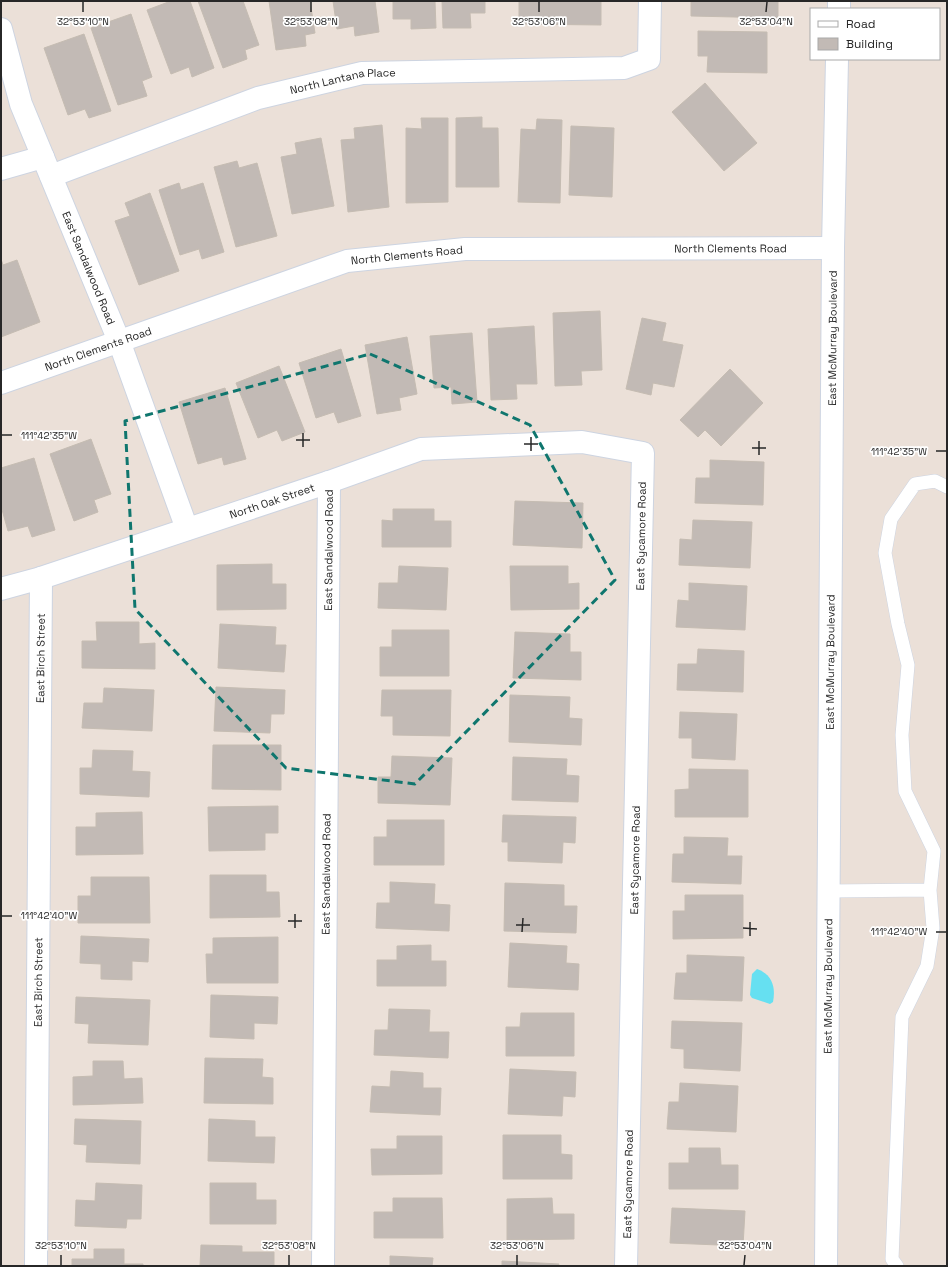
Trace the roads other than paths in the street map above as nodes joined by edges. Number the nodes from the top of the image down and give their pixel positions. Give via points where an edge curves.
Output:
1 (650, 1) edge
2 (1, 29) edge
3 (838, 60) edge
4 (47, 166) junction
5 (1, 170) edge
6 (833, 248) junction
7 (119, 341) junction
8 (1, 383) edge
9 (643, 453) joint
10 (329, 482) junction
11 (947, 487) edge
12 (187, 530) junction
13 (41, 578) junction
14 (1, 589) edge
15 (829, 890) junction
16 (930, 890) junction
17 (36, 1266) edge
18 (323, 1266) edge
19 (626, 1266) edge
20 (826, 1266) edge
21 (897, 1266) edge

1 - 4 street, North Lantana Place via 649,59 624,68 362,73 258,98
2 - 4 street, East Sandalwood Road via 22,104
3 - 6 street, East McMurray Boulevard
4 - 5 street, North Lantana Place
4 - 7 street, East Sandalwood Road
6 - 7 street, North Clements Road via 465,249 347,261
6 - 15 street, East McMurray Boulevard
7 - 8 street, North Clements Road
7 - 12 street, East Sandalwood Road
9 - 10 street, North Oak Street via 582,442 421,449
9 - 19 street, East Sycamore Road
10 - 12 street, North Oak Street
10 - 18 street, East Sandalwood Road
11 - 16 lane via 935,481 915,484 891,519 885,553 908,665 902,735 905,791 934,851
12 - 13 street, North Oak Street
13 - 14 street, North Oak Street
13 - 17 street, East Birch Street
15 - 16 lane
15 - 20 street, East McMurray Boulevard
16 - 21 lane via 933,928 927,966 902,1017 892,1259

